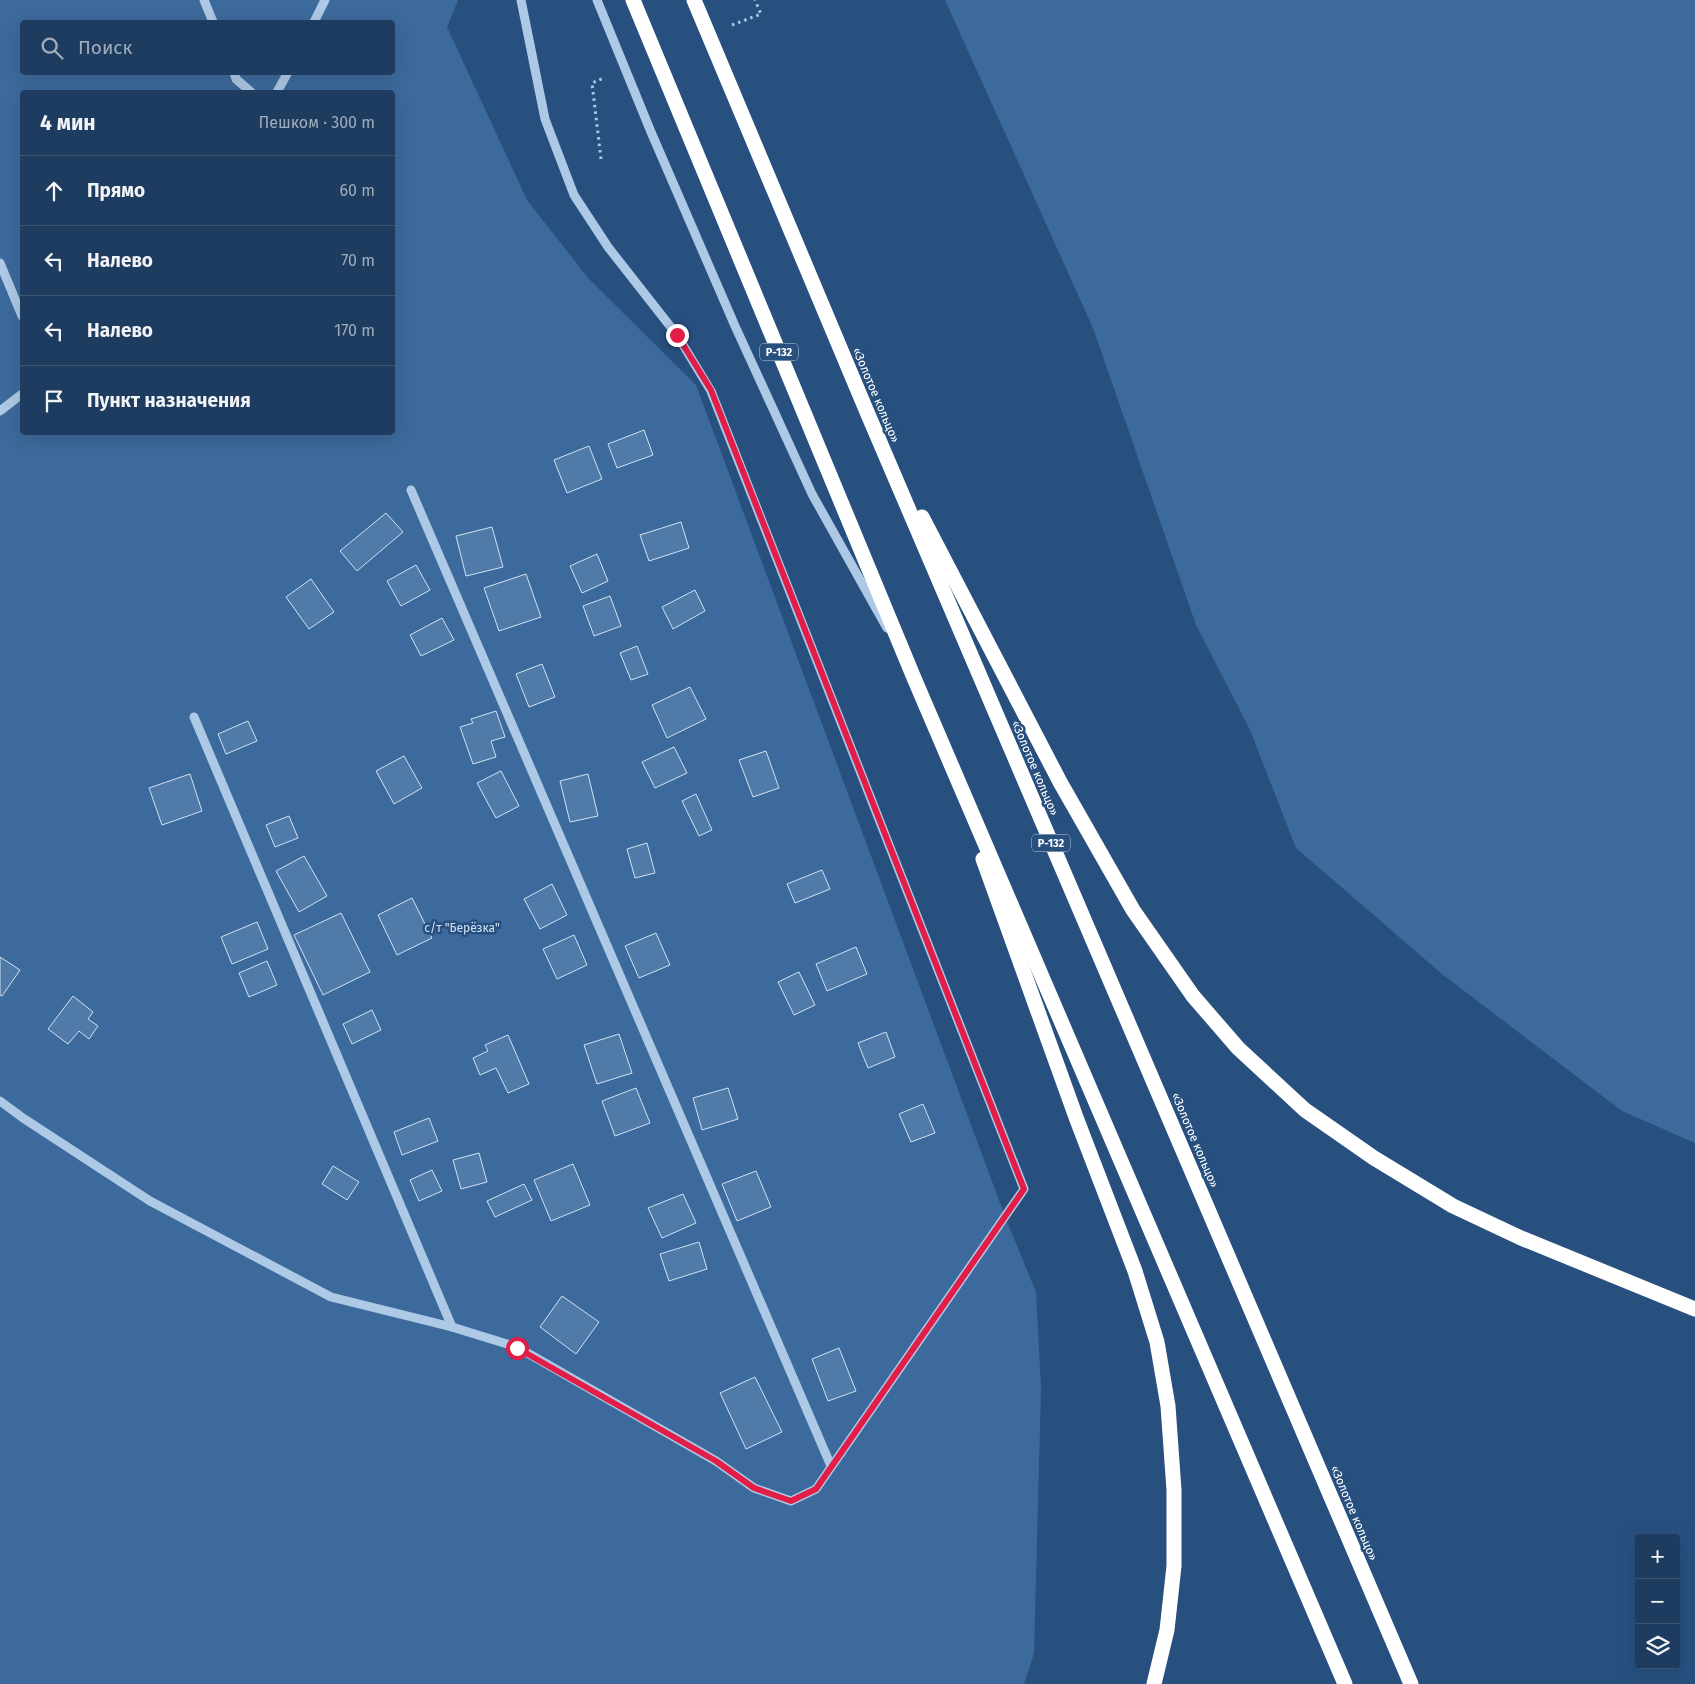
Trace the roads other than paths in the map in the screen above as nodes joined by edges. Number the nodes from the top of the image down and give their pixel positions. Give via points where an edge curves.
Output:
1 (204, 0) edge
2 (326, 0) edge
3 (522, 0) edge
4 (597, 0) edge
5 (633, 0) edge
6 (694, 0) edge
7 (212, 20) edge
8 (315, 20) edge
9 (235, 75) edge
10 (286, 75) edge
11 (249, 90) edge
12 (278, 90) edge
13 (0, 263) edge
14 (20, 311) edge
15 (20, 396) edge
16 (0, 411) edge
17 (867, 412) junction
18 (411, 490) dead end
19 (914, 678) junction
20 (926, 703) junction
21 (194, 716) dead end
22 (0, 1101) edge
23 (1695, 1309) edge
24 (452, 1327) junction
25 (831, 1466) junction
26 (1154, 1684) edge
27 (1345, 1684) edge
28 (1411, 1684) edge

1 - 7 street
2 - 8 street
3 - 25 street via 545,119 574,195 608,248 677,335 711,390 1024,1189
4 - 19 street via 731,318 812,494
5 - 19 highway, Р-132
6 - 17 highway, «Золотое кольцо» / Р-132
9 - 11 street
10 - 12 street
13 - 14 street
15 - 16 street
17 - 23 highway, Р-132 via 1060,782 1133,910 1193,996 1238,1048 1305,1110 1374,1158 1453,1206 1521,1238
17 - 28 highway, «Золотое кольцо» / Р-132
18 - 25 street
19 - 20 highway, Р-132
20 - 26 highway, Р-132 via 1135,1271 1157,1342 1168,1406 1174,1490 1174,1566 1167,1630
20 - 27 highway, Р-132
21 - 24 street
22 - 24 street via 150,1201 331,1297
24 - 25 street via 517,1348 716,1461 754,1488 791,1501 816,1489

